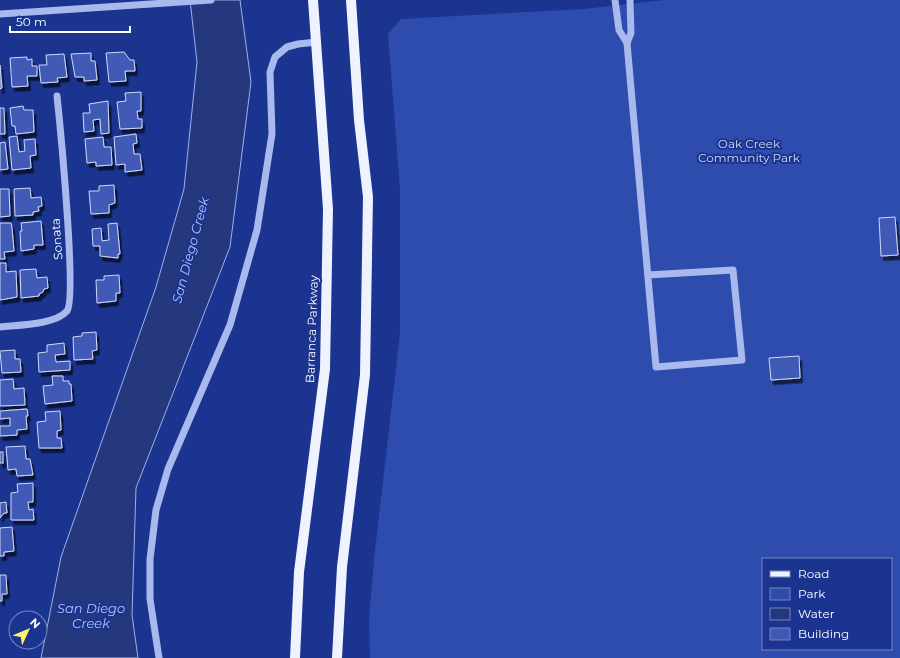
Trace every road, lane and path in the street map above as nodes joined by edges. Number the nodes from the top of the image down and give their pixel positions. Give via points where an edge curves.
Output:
1 (211, 0) edge
2 (313, 0) edge
3 (351, 0) edge
4 (615, 0) edge
5 (630, 0) edge
6 (0, 14) edge
7 (317, 42) junction
8 (627, 43) junction
9 (57, 96) dead end
10 (648, 275) junction
11 (0, 327) edge
12 (159, 658) edge
13 (295, 658) edge
14 (337, 658) edge

1 - 6 street
2 - 7 main road, Barranca Parkway
3 - 14 main road via 359,120 368,197 365,367 342,567
4 - 8 street via 619,30
5 - 8 street via 631,33
7 - 12 street via 287,47 275,58 272,65 272,134 257,230 248,268 230,325 168,469 156,510 150,559 150,599
7 - 13 main road, Barranca Parkway via 328,209 325,369 299,572
8 - 10 street
9 - 11 street, Sonata via 70,258 70,304 67,311 57,318
10 - 10 street via 656,368 742,360 733,270

